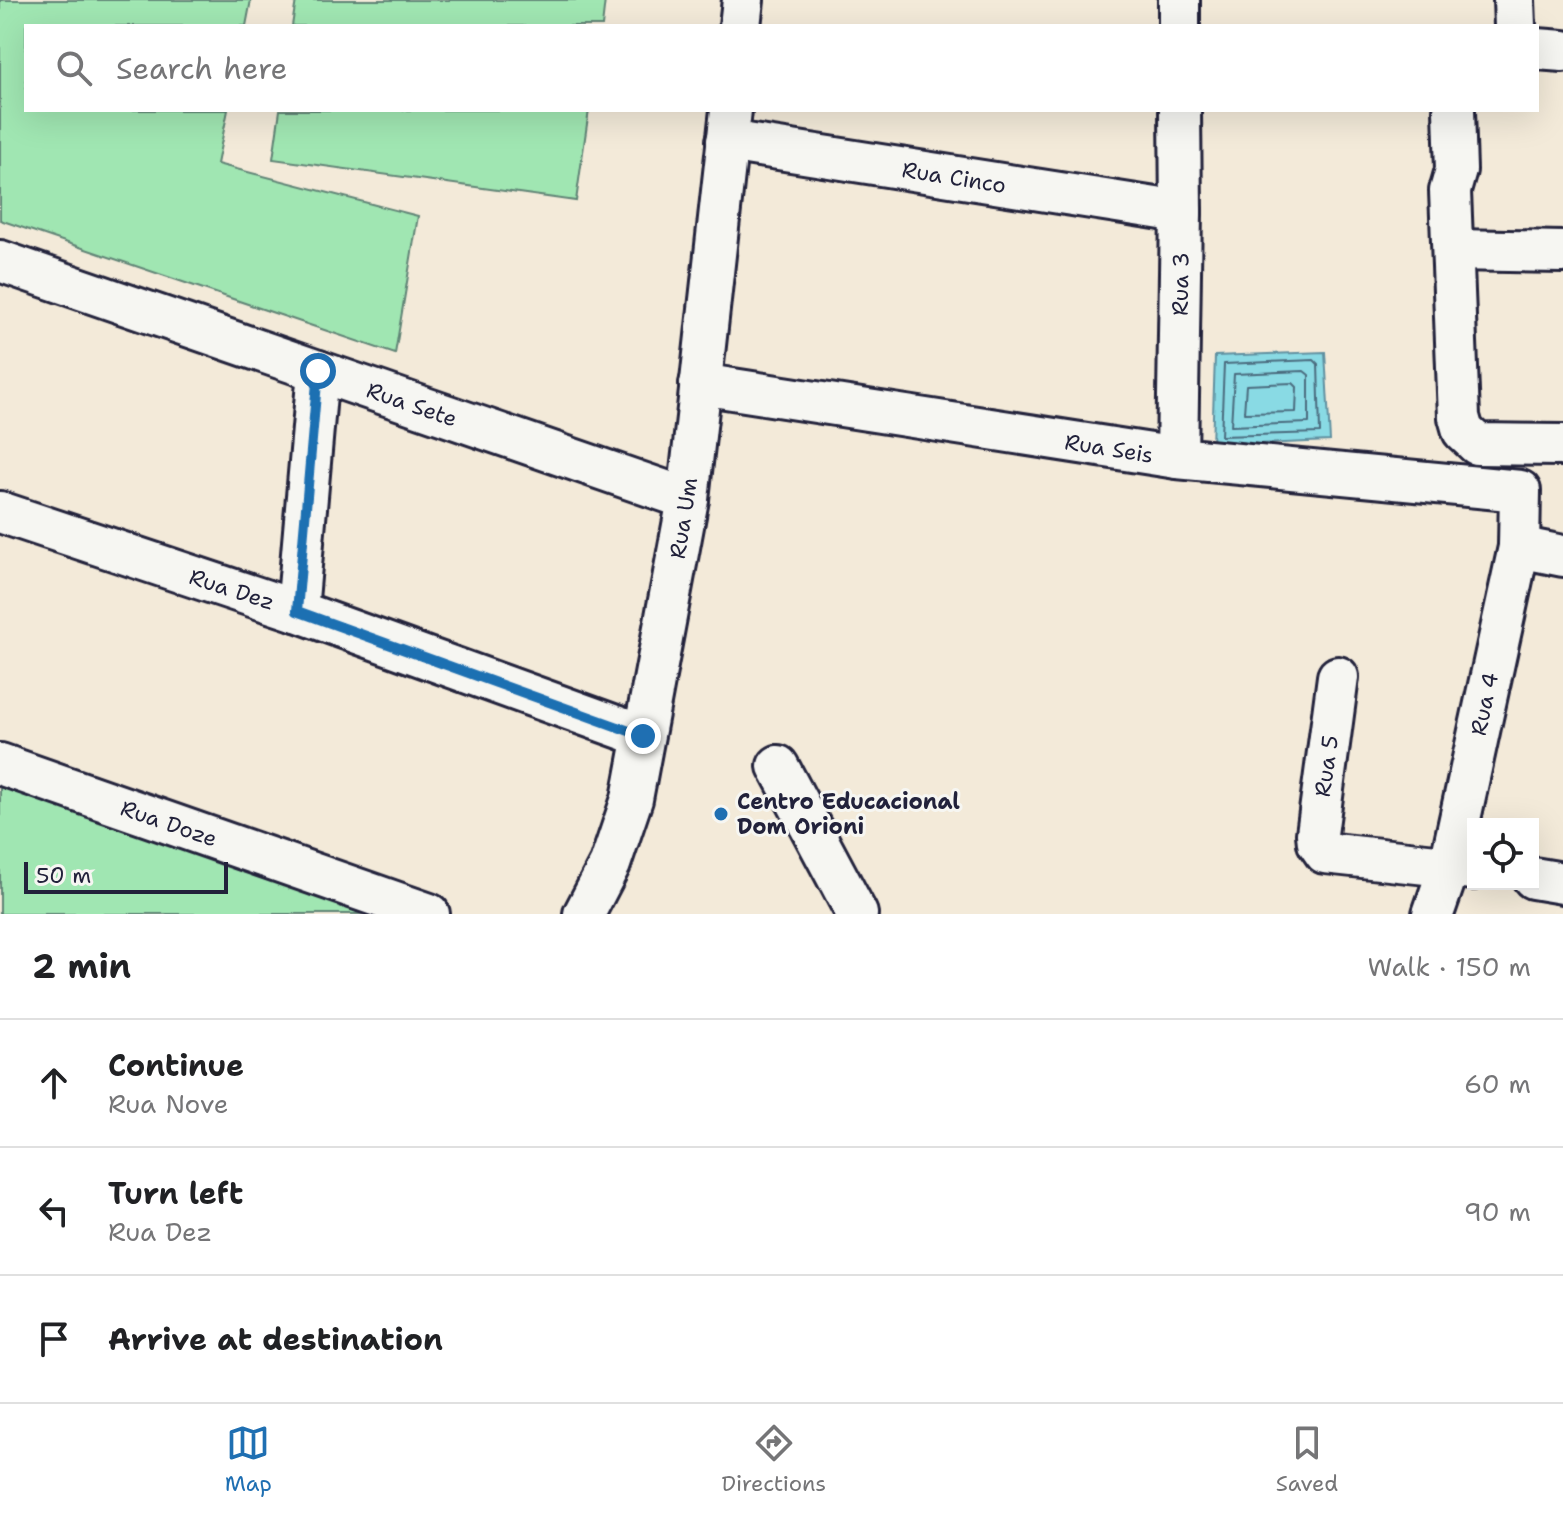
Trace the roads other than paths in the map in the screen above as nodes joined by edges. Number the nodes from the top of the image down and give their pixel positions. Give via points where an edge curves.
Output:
1 (743, 0) edge
2 (1179, 0) edge
3 (1514, 0) edge
4 (740, 24) edge
5 (1179, 24) edge
6 (1515, 24) edge
7 (1539, 49) edge
8 (1563, 51) edge
9 (1180, 112) edge
10 (1454, 112) edge
11 (729, 126) edge
12 (1181, 212) junction
13 (1453, 250) junction
14 (1563, 252) edge
15 (0, 261) edge
16 (318, 371) junction
17 (700, 384) junction
18 (1563, 445) edge
19 (1177, 458) junction
20 (1520, 491) joint
21 (688, 499) junction
22 (0, 512) edge
23 (1519, 547) junction
24 (1563, 556) edge
25 (297, 611) junction
26 (1338, 677) dead end
27 (643, 736) junction
28 (0, 764) edge
29 (778, 766) dead end
30 (1462, 867) edge
31 (1539, 879) edge
32 (1563, 883) edge
33 (429, 914) edge
34 (584, 914) edge
35 (857, 914) edge
36 (1433, 914) edge

1 - 4 street
2 - 5 street
3 - 6 street
7 - 8 street
9 - 12 street, Rua 3
10 - 13 street
11 - 12 street, Rua Cinco
11 - 17 street, Rua Um
12 - 19 street, Rua 3
13 - 14 street
13 - 18 street via 1463,431 1477,444
15 - 16 street, Rua Sete
16 - 21 street, Rua Sete
16 - 25 street
17 - 19 street, Rua Seis
17 - 21 street, Rua Um
19 - 20 street, Rua Seis
20 - 23 street, Rua 4
21 - 27 street, Rua Um
22 - 25 street, Rua Dez
23 - 24 street
23 - 30 street, Rua 4
25 - 27 street, Rua Dez
26 - 30 street, Rua 5 via 1318,843 1325,853
27 - 34 street, Rua Um via 621,834
28 - 33 street, Rua Doze
29 - 35 street
30 - 36 street, Rua 4
31 - 32 street

